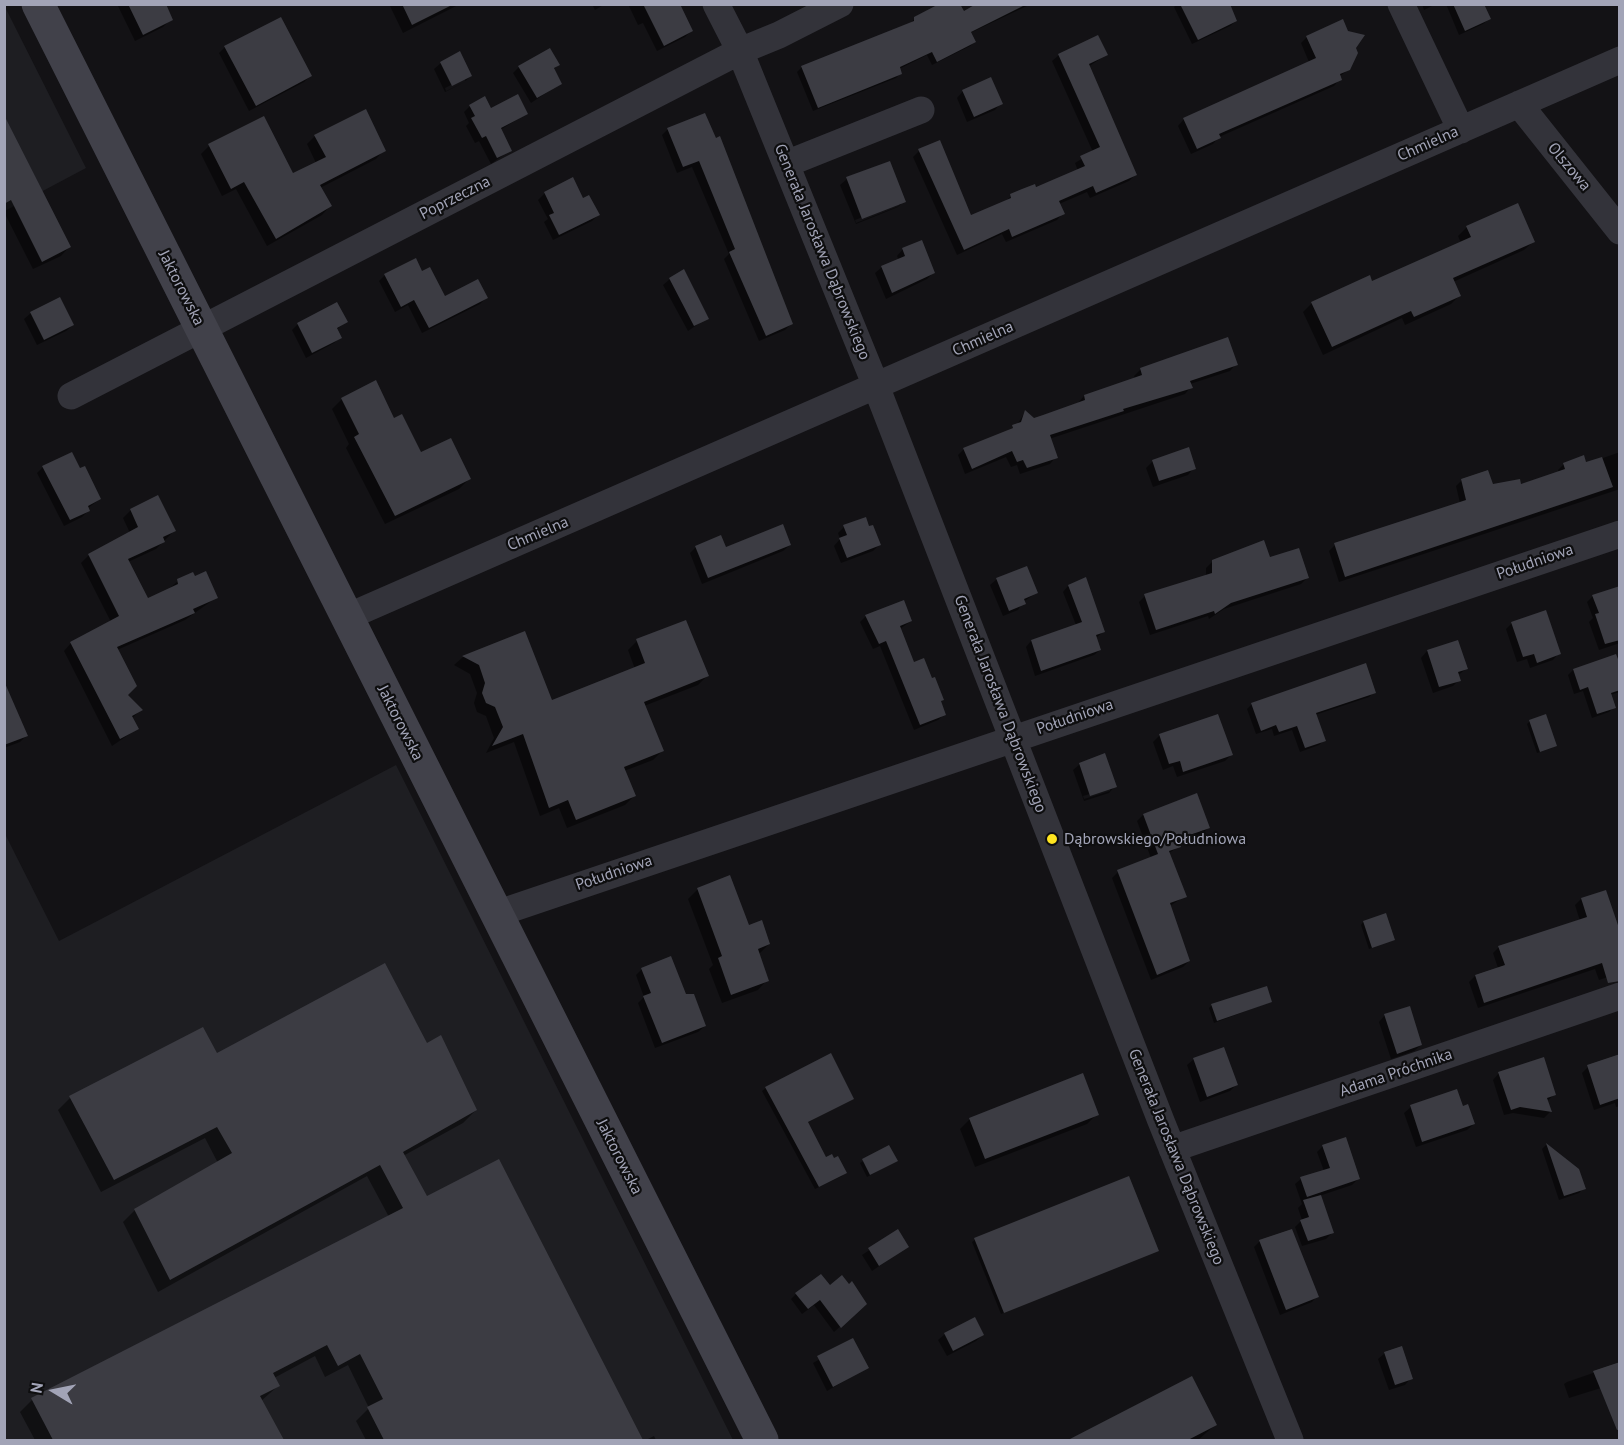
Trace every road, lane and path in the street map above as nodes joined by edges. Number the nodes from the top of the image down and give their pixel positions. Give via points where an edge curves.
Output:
1 (38, 4) edge
2 (716, 4) edge
3 (840, 4) edge
4 (1401, 4) edge
5 (740, 51) junction
6 (1620, 60) edge
7 (1518, 104) junction
8 (921, 110) dead end
9 (1461, 130) junction
10 (786, 164) junction
11 (1620, 231) edge
12 (202, 329) junction
13 (876, 386) junction
14 (71, 396) dead end
15 (1620, 534) edge
16 (347, 617) junction
17 (1013, 738) junction
18 (496, 914) junction
19 (1620, 996) edge
20 (1172, 1149) junction
21 (762, 1440) edge
22 (1290, 1440) edge

1 - 12 main road, Jaktorowska
2 - 5 street, Generała Jarosława Dąbrowskiego
3 - 5 street, Poprzeczna
4 - 9 street
5 - 10 street, Generała Jarosława Dąbrowskiego
5 - 12 street, Poprzeczna
6 - 7 street, Chmielna
7 - 9 street, Chmielna
7 - 11 street, Olszowa
8 - 10 street
9 - 13 street, Chmielna
10 - 13 street, Generała Jarosława Dąbrowskiego
12 - 14 street, Poprzeczna
12 - 16 main road, Jaktorowska
13 - 16 street, Chmielna
13 - 17 street, Generała Jarosława Dąbrowskiego
15 - 17 street, Południowa
16 - 18 main road, Jaktorowska
17 - 18 street, Południowa
17 - 20 street, Generała Jarosława Dąbrowskiego
18 - 21 main road, Jaktorowska
19 - 20 street, Adama Próchnika
20 - 22 street, Generała Jarosława Dąbrowskiego

